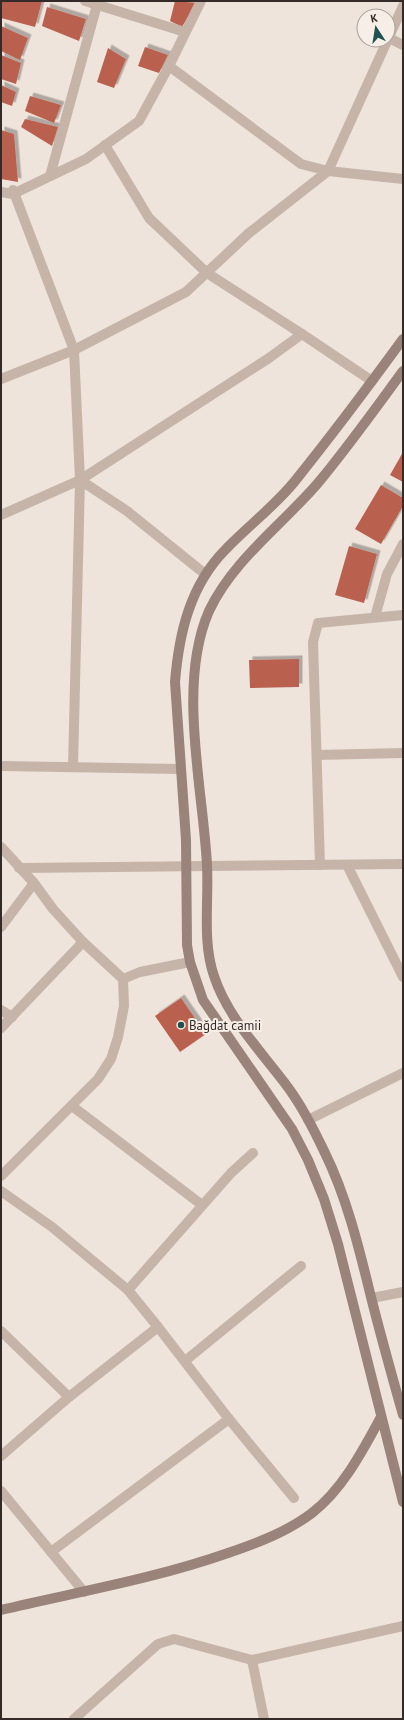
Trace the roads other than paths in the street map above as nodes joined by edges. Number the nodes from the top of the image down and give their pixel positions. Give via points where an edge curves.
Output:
1 (85, 1) edge
2 (201, 1) edge
3 (97, 2) edge
4 (403, 6) edge
5 (396, 22) edge
6 (185, 32) junction
7 (384, 48) edge
8 (169, 66) junction
9 (105, 145) junction
10 (328, 171) junction
11 (50, 176) junction
12 (403, 179) edge
13 (1, 192) edge
14 (13, 192) junction
15 (207, 273) junction
16 (302, 334) junction
17 (403, 339) edge
18 (74, 350) junction
19 (403, 372) edge
20 (1, 379) edge
21 (372, 381) junction
22 (80, 480) junction
23 (1, 514) edge
24 (403, 544) edge
25 (205, 574) junction
26 (403, 615) edge
27 (375, 617) junction
28 (403, 753) edge
29 (317, 755) junction
30 (1, 766) edge
31 (73, 767) junction
32 (180, 769) junction
33 (1, 847) edge
34 (403, 864) edge
35 (320, 865) junction
36 (347, 865) junction
37 (186, 866) junction
38 (207, 866) junction
39 (19, 868) junction
40 (34, 883) junction
41 (1, 927) edge
42 (83, 942) junction
43 (190, 962) junction
44 (403, 977) edge
45 (123, 979) junction
46 (1, 1010) edge
47 (12, 1017) junction
48 (1, 1028) edge
49 (403, 1073) edge
50 (72, 1106) junction
51 (308, 1120) junction
52 (253, 1153) dead end
53 (1, 1176) edge
54 (1, 1191) edge
55 (202, 1205) junction
56 (301, 1266) dead end
57 (128, 1290) junction
58 (403, 1292) edge
59 (372, 1298) junction
60 (158, 1327) junction
61 (1, 1330) edge
62 (185, 1360) junction
63 (69, 1397) junction
64 (403, 1415) edge
65 (381, 1417) junction
66 (229, 1419) junction
67 (1, 1456) edge
68 (1, 1491) edge
69 (294, 1498) dead end
70 (403, 1502) edge
71 (51, 1552) junction
72 (84, 1592) junction
73 (1, 1610) edge
74 (403, 1626) edge
75 (252, 1660) junction
76 (74, 1719) edge
77 (264, 1719) edge

1 - 3 street
2 - 6 street
3 - 6 street
3 - 11 street
4 - 5 street
6 - 8 street
7 - 10 street
8 - 9 street via 139,121
8 - 10 street via 301,164
9 - 11 street via 86,159
9 - 15 street via 149,218
10 - 12 street
10 - 15 street via 249,233
11 - 14 street
13 - 14 street
14 - 18 street
15 - 16 street
15 - 18 street via 186,292
16 - 21 street
16 - 22 street
17 - 21 main road
18 - 20 street
18 - 22 street
19 - 38 main road via 318,482 233,574 209,613 198,642 194,688
21 - 25 main road via 295,482 226,549
22 - 23 street
22 - 25 street via 127,510
22 - 31 street
24 - 27 street via 387,574
25 - 32 main road via 186,616 177,660 175,689
26 - 27 street
27 - 29 street via 318,624 313,642
28 - 29 street
29 - 35 street
30 - 31 street
31 - 32 street
32 - 37 main road
33 - 39 street
34 - 36 street
35 - 36 street
35 - 38 street
36 - 44 street
37 - 38 street
37 - 39 street
37 - 43 main road via 187,945
38 - 51 main road via 208,939 214,975 228,1007 297,1100
39 - 40 street
40 - 41 street
40 - 42 street
42 - 45 street
42 - 47 street
43 - 45 street via 140,972
43 - 65 main road via 203,1000 277,1105 308,1160 338,1244
45 - 50 street via 124,1006 111,1058 98,1079
46 - 47 street
47 - 48 street
49 - 51 street
50 - 53 street
50 - 55 street
51 - 59 main road via 326,1155 348,1211
52 - 55 street
54 - 57 street via 52,1227
55 - 57 street
56 - 62 street
57 - 60 street
58 - 59 street
59 - 64 main road
60 - 62 street
60 - 63 street
61 - 63 street
62 - 66 street
63 - 67 street
65 - 70 main road
65 - 72 main road via 362,1452 329,1497 292,1526 268,1539 199,1564
66 - 69 street
66 - 71 street
68 - 71 street
71 - 72 street
72 - 73 main road
74 - 75 street
75 - 76 street via 174,1639 158,1644
75 - 77 street

